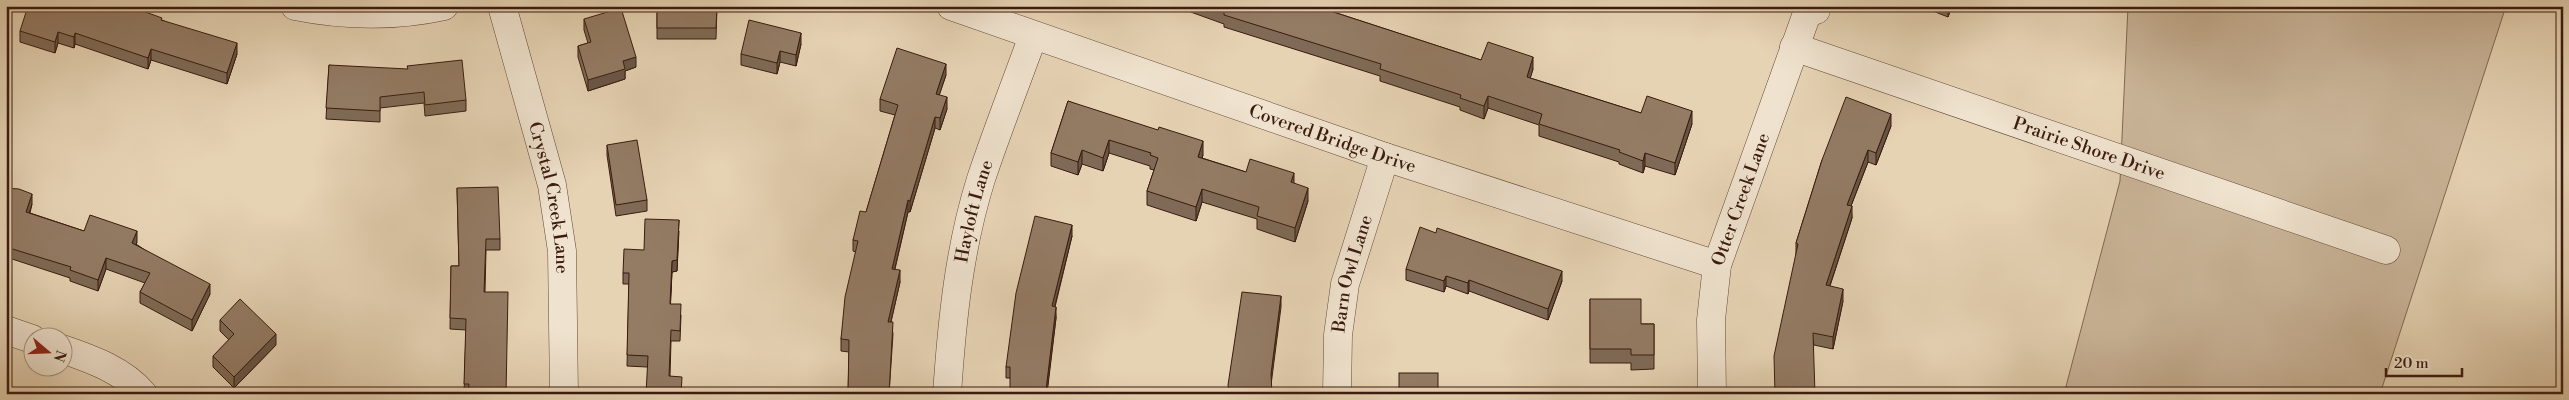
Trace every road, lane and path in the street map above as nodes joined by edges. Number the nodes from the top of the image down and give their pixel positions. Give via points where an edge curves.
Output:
1 (294, 6) edge
2 (444, 6) edge
3 (502, 6) edge
4 (951, 6) edge
5 (1809, 8) edge
6 (1033, 36) junction
7 (1794, 47) junction
8 (1385, 157) junction
9 (2386, 250) dead end
10 (1717, 265) junction
11 (6, 330) edge
12 (22, 336) edge
13 (72, 353) edge
14 (143, 394) edge
15 (564, 394) edge
16 (947, 394) edge
17 (1337, 394) edge
18 (1712, 394) edge

1 - 2 street via 335,14 380,14
3 - 15 street, Crystal Creek Lane via 552,185 562,252
4 - 6 street, Covered Bridge Drive
5 - 7 street, Otter Creek Lane
6 - 8 street, Covered Bridge Drive
6 - 16 street, Hayloft Lane via 981,180 968,234 953,311
7 - 9 street, Prairie Shore Drive
7 - 10 street, Otter Creek Lane
8 - 10 street, Covered Bridge Drive
8 - 17 street, Barn Owl Lane via 1344,284 1338,335
10 - 18 street, Otter Creek Lane via 1711,320
11 - 12 street
13 - 14 street via 105,365 134,383

